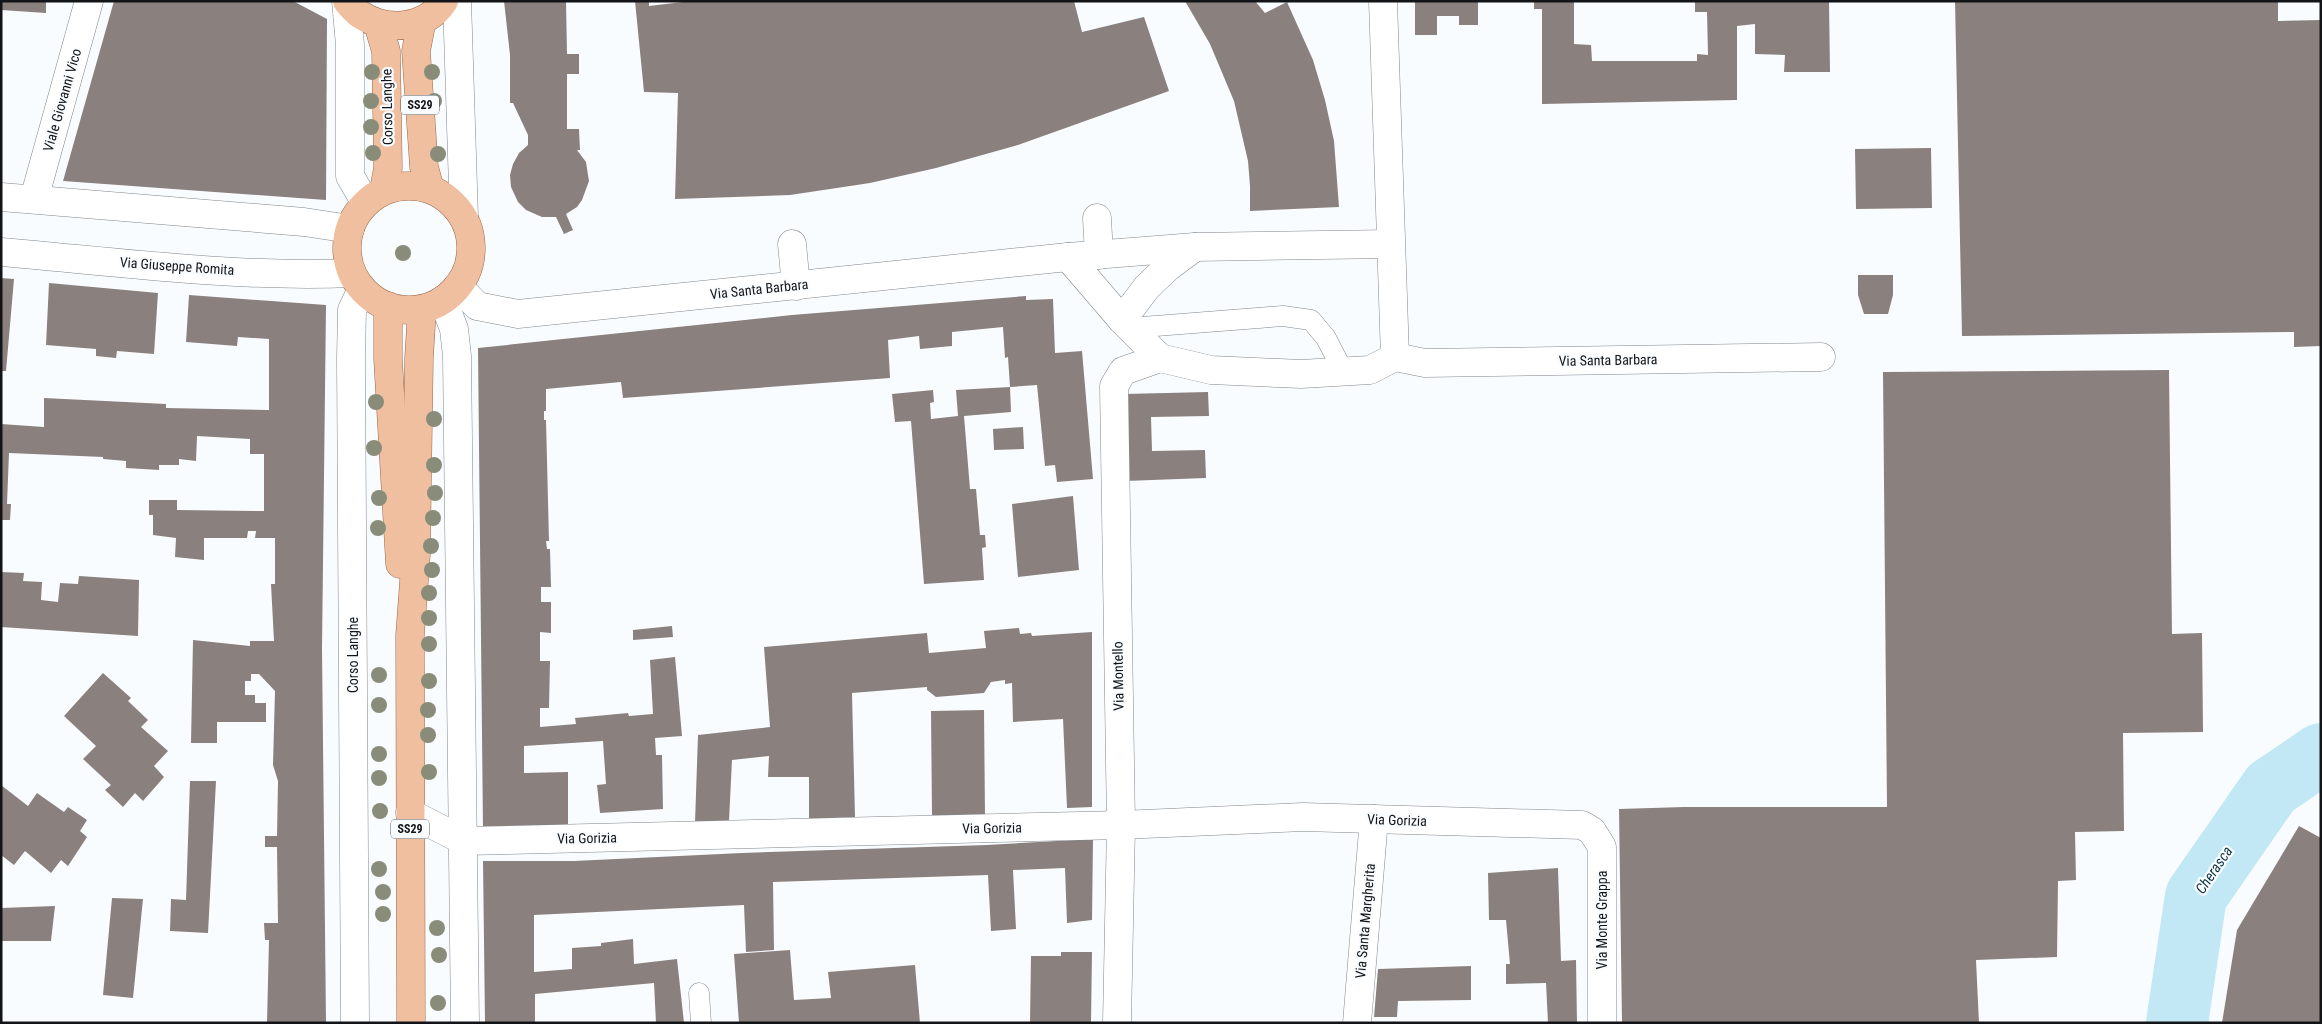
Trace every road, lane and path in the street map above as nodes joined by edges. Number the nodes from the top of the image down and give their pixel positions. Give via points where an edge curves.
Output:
1 (89, 1) edge
2 (347, 1) edge
3 (444, 1) edge
4 (457, 1) edge
5 (1383, 1) edge
6 (422, 20) junction
7 (378, 24) junction
8 (430, 189) junction
9 (374, 196) junction
10 (1, 197) edge
11 (34, 199) junction
12 (464, 218) junction
13 (1096, 218) dead end
14 (350, 229) junction
15 (792, 244) dead end
16 (1390, 244) junction
17 (1196, 247) junction
18 (1, 252) edge
19 (1099, 255) junction
20 (1068, 258) junction
21 (357, 281) junction
22 (796, 286) junction
23 (441, 298) junction
24 (388, 306) junction
25 (1126, 324) junction
26 (1395, 357) junction
27 (1821, 357) dead end
28 (1160, 358) junction
29 (1343, 371) junction
30 (410, 635) junction
31 (410, 813) junction
32 (1374, 819) junction
33 (1121, 825) junction
34 (1582, 825) joint
35 (464, 841) junction
36 (699, 993) dead end
37 (355, 1023) edge
38 (411, 1023) edge
39 (466, 1023) edge
40 (701, 1023) edge
41 (1117, 1023) edge
42 (1357, 1023) edge
43 (1602, 1023) edge

1 - 11 street, Viale Giovanni Vico
2 - 7 main road via 360,15
2 - 9 street via 350,176
3 - 6 main road via 440,8
4 - 12 street
5 - 16 street
6 - 7 main road via 393,27
6 - 8 main road, SS29 via 416,51 424,166
7 - 9 main road, Corso Langhe / SS29 via 386,51 388,168
8 - 9 main road, SS29 via 399,186
8 - 12 main road, SS29 via 446,197
9 - 14 main road, Corso Langhe / SS29
10 - 11 street
11 - 14 street via 304,222
12 - 23 main road, SS29 via 472,241 471,260
13 - 19 street
14 - 21 main road, Corso Langhe / SS29 via 346,249
15 - 22 street
16 - 17 street, Via Santa Barbara
16 - 26 street
17 - 19 street, Via Santa Barbara
17 - 25 street via 1147,287
18 - 21 street, Via Giuseppe Romita
19 - 20 street, Via Santa Barbara
20 - 22 street, Via Santa Barbara
20 - 25 street
21 - 24 main road via 374,299
21 - 37 street, Corso Langhe via 352,310 351,358
22 - 23 street, Via Santa Barbara via 518,314
23 - 24 main road via 405,310
23 - 30 main road, SS29 via 419,358 416,554
23 - 35 street via 454,329 457,356
24 - 30 main road, SS29 via 398,548
25 - 28 street
25 - 29 lane via 1282,316 1311,320 1326,338
26 - 27 street, Via Santa Barbara via 1425,363
26 - 29 street via 1370,370
28 - 29 street via 1212,370 1301,374
28 - 33 street, Via Montello via 1123,371 1114,386
30 - 31 main road, SS29
31 - 35 street, Via Gorizia
31 - 38 main road, SS29
32 - 33 street, Via Gorizia via 1303,818
32 - 34 street, Via Gorizia
32 - 42 street, Via Santa Margherita
33 - 35 street, Via Gorizia
33 - 41 street, Via Montello
34 - 43 street, Via Monte Grappa via 1592,831 1602,847
35 - 39 street
36 - 40 lane

